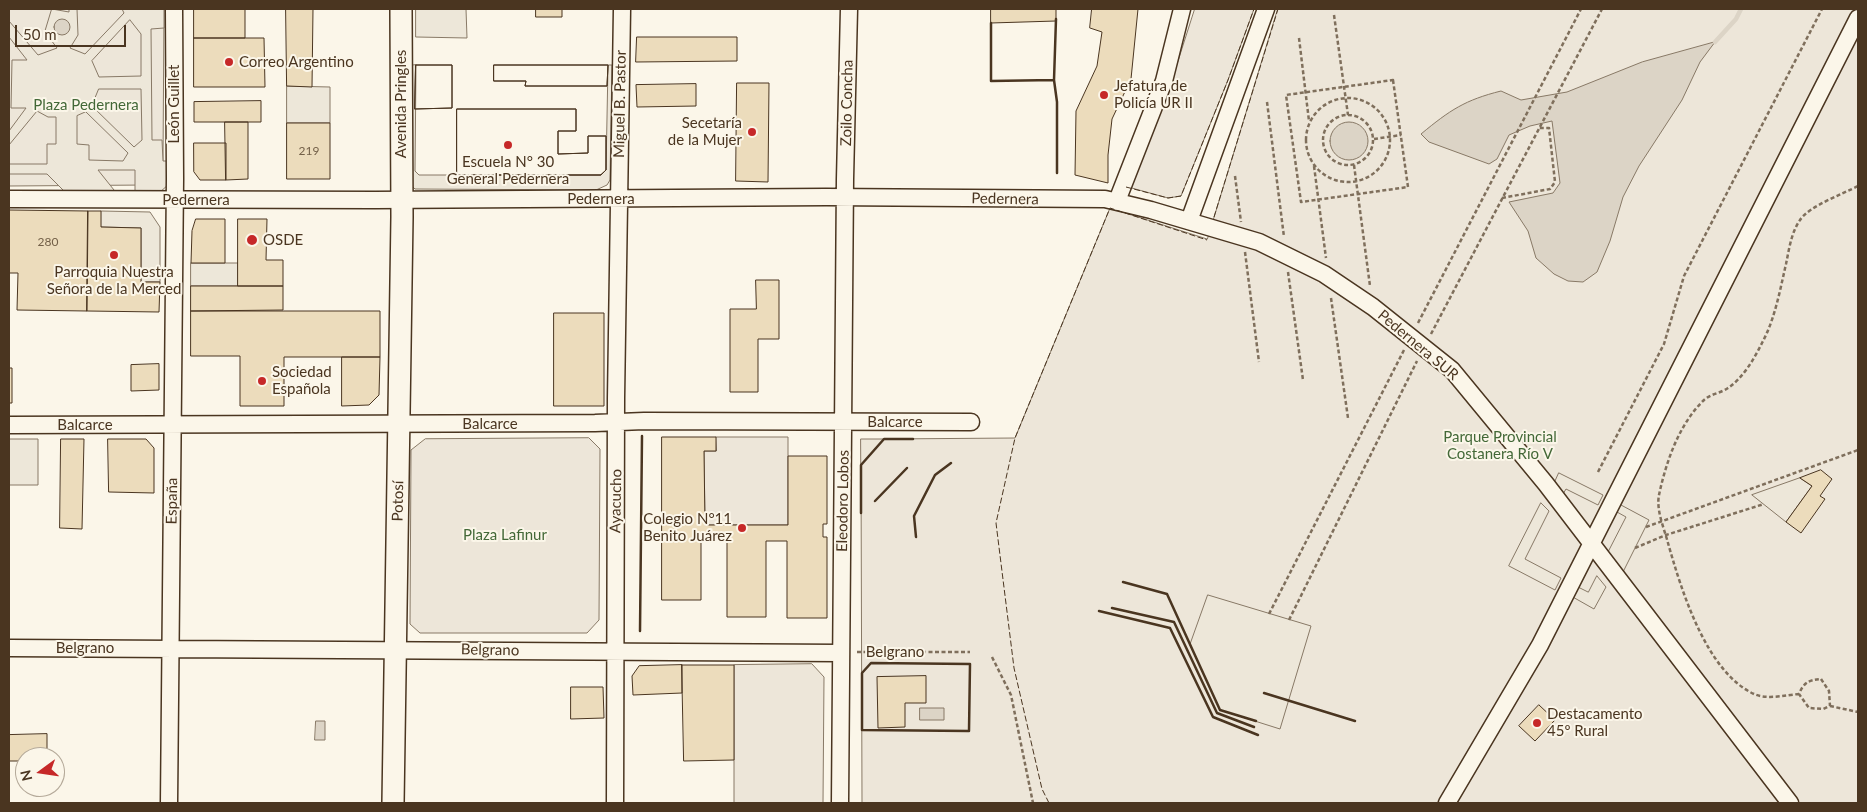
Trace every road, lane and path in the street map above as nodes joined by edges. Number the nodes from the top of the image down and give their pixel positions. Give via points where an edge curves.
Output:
1 (174, 9) edge
2 (402, 9) edge
3 (622, 9) edge
4 (849, 9) edge
5 (1182, 9) edge
6 (1266, 9) edge
7 (1581, 9) edge
8 (1602, 9) edge
9 (1822, 9) edge
10 (1334, 14) dead end
11 (1858, 18) edge
12 (1299, 38) dead end
13 (1344, 87) junction
14 (1305, 92) junction
15 (1346, 97) junction
16 (1348, 115) junction
17 (1309, 122) junction
18 (1539, 128) junction
19 (1400, 135) junction
20 (1390, 137) junction
21 (1374, 139) junction
22 (1314, 165) junction
23 (1354, 165) junction
24 (1235, 176) dead end
25 (1356, 181) junction
26 (1858, 186) edge
27 (1357, 194) junction
28 (845, 198) junction
29 (1502, 198) junction
30 (9, 199) edge
31 (618, 199) junction
32 (1318, 199) junction
33 (174, 200) junction
34 (402, 200) junction
35 (1117, 200) junction
36 (1189, 221) junction
37 (1243, 237) junction
38 (1329, 277) junction
39 (1373, 307) junction
40 (1410, 337) junction
41 (1424, 348) junction
42 (1259, 362) dead end
43 (1348, 418) dead end
44 (844, 421) junction
45 (616, 422) junction
46 (971, 422) dead end
47 (399, 424) junction
48 (9, 425) edge
49 (172, 426) junction
50 (1858, 450) edge
51 (1598, 472) dead end
52 (1764, 504) dead end
53 (1662, 522) junction
54 (1646, 527) dead end
55 (1666, 535) junction
56 (1590, 543) junction
57 (1635, 548) dead end
58 (1269, 614) dead end
59 (1289, 620) dead end
60 (9, 648) edge
61 (170, 648) junction
62 (396, 649) junction
63 (615, 651) junction
64 (840, 652) junction
65 (970, 652) dead end
66 (992, 657) dead end
67 (1799, 694) junction
68 (1830, 706) junction
69 (1858, 712) edge
70 (169, 803) edge
71 (393, 803) edge
72 (615, 803) edge
73 (840, 803) edge
74 (1033, 803) edge
75 (1447, 803) edge
76 (1790, 803) edge

1 - 33 street, León Guillet
2 - 34 main road, Avenida Pringles
3 - 31 street, Miguel B. Pastor
4 - 28 street, Zoilo Concha
5 - 35 street via 1164,81
6 - 36 street
7 - 40 path
8 - 18 path
9 - 51 path via 1684,276 1664,344
10 - 13 path
11 - 56 street via 1638,455
12 - 14 path
13 - 14 path
13 - 15 path
13 - 19 path via 1393,80
14 - 17 path
14 - 32 path via 1286,95 1301,202
15 - 16 path
15 - 17 path via 1324,104
15 - 20 path via 1362,100 1376,108 1386,121
16 - 21 path via 1368,124
16 - 23 path via 1331,122 1323,138 1324,148 1336,162
17 - 22 path via 1306,146
18 - 29 path
18 - 29 path via 1548,128 1556,182 1550,189
19 - 20 path
19 - 27 path via 1408,187
20 - 21 path
20 - 25 path via 1388,154 1378,169
21 - 23 path via 1368,156
22 - 25 path via 1329,178
22 - 32 path
23 - 25 path
24 - 37 path
25 - 27 path
26 - 53 path via 1800,220 1792,237 1778,302 1763,343 1737,381 1705,399 1673,448 1659,496
27 - 32 path
27 - 39 path
28 - 31 street, Pedernera
28 - 35 street, Pedernera
28 - 44 street, Eleodoro Lobos
29 - 41 path
30 - 33 street, Pedernera
31 - 34 street, Pedernera
31 - 45 street, Ayacucho
32 - 38 path
33 - 34 street, Pedernera
33 - 49 street, España
34 - 47 main road, Potosí
35 - 36 street, Pedernera
36 - 37 street, Pedernera SUR
37 - 38 street, Pedernera SUR
37 - 42 path
38 - 39 street, Pedernera SUR
38 - 43 path
39 - 40 street, Pedernera SUR
40 - 41 street, Pedernera SUR
40 - 58 path
41 - 56 street, Pedernera SUR via 1452,370
41 - 59 path
44 - 45 street, Balcarce
44 - 46 street, Balcarce
44 - 64 street, Eleodoro Lobos
45 - 47 street, Balcarce
45 - 63 street, Ayacucho
47 - 49 street, Balcarce
47 - 62 main road, Potosí
48 - 49 street, Balcarce
49 - 61 street, España
50 - 53 path
52 - 55 path
53 - 54 path
53 - 55 path
55 - 57 path
55 - 67 path via 1682,591 1695,621 1710,650 1728,673 1756,695
56 - 75 street via 1540,645
56 - 76 street, Pedernera SUR
60 - 61 street, Belgrano
61 - 62 street, Belgrano
61 - 70 street, España
62 - 63 street, Belgrano
62 - 71 main road, Potosí
63 - 64 street, Belgrano
63 - 72 street, Ayacucho
64 - 65 path, Belgrano
64 - 73 street, Eleodoro Lobos
66 - 74 path via 1010,694
67 - 68 path via 1810,708
67 - 68 path via 1802,686 1810,680 1821,678 1829,691
68 - 69 path

